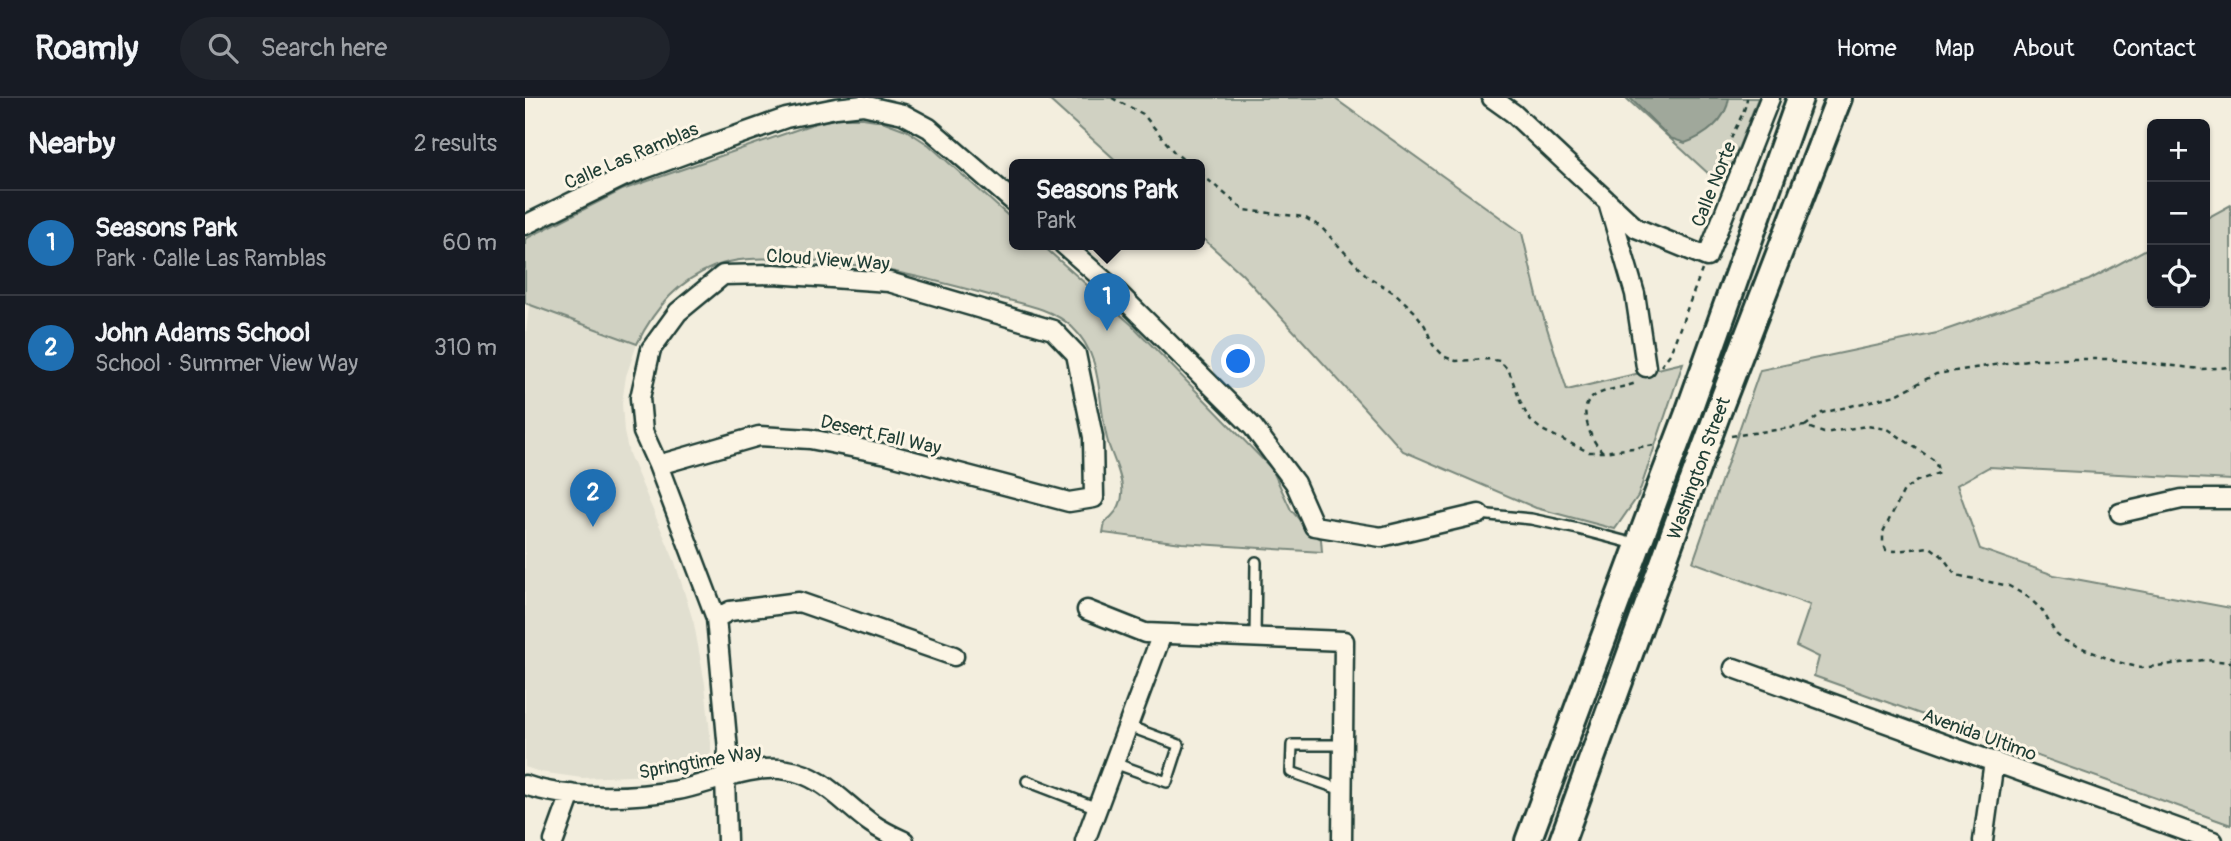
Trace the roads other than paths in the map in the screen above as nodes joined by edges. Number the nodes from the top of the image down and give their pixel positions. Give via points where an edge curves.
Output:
1 (1493, 98) edge
2 (1770, 98) edge
3 (1800, 98) edge
4 (1839, 98) edge
5 (863, 101) edge
6 (1009, 198) edge
7 (1608, 202) junction
8 (525, 225) edge
9 (1070, 250) edge
10 (1646, 368) dead end
11 (658, 465) junction
12 (1094, 498) joint
13 (2231, 499) edge
14 (2120, 513) dead end
15 (1479, 514) joint
16 (1639, 545) junction
17 (1256, 562) dead end
18 (1087, 610) dead end
19 (716, 618) junction
20 (1162, 634) junction
21 (1255, 638) junction
22 (954, 656) dead end
23 (1734, 668) dead end
24 (1128, 726) junction
25 (1343, 745) junction
26 (1994, 761) junction
27 (1114, 763) junction
28 (725, 777) junction
29 (1027, 781) dead end
30 (525, 785) edge
31 (1342, 790) junction
32 (571, 794) junction
33 (1097, 808) junction
34 (554, 841) edge
35 (727, 841) edge
36 (904, 841) edge
37 (1085, 841) edge
38 (1342, 841) edge
39 (1528, 841) edge
40 (1562, 841) edge
41 (1983, 841) edge
42 (2213, 841) edge

1 - 7 street, Calle Norte
2 - 7 street, Calle Norte via 1707,257 1636,228
3 - 16 main road, Washington Street, bridge
4 - 40 main road, Washington Street, bridge via 1720,407
5 - 6 street, Calle Las Ramblas via 929,128
5 - 8 street, Calle Las Ramblas via 786,118 625,176
7 - 10 street via 1635,294
9 - 15 street via 1252,427 1296,483 1314,526 1381,537
11 - 12 street, Desert Fall Way via 759,436 810,439 887,454 1069,502
11 - 12 street, Cloud View Way via 643,432 640,398 651,349 678,312 723,275 889,282 1053,330 1069,346 1076,354 1093,437
11 - 19 street, Cloud View Way
13 - 14 street via 2182,499
15 - 16 lane via 1543,522
16 - 39 main road, Washington Street
17 - 21 lane
18 - 20 street via 1145,633
19 - 22 street via 730,611 799,602
19 - 28 street, Cloud View Way via 728,750
20 - 21 street
20 - 24 street
21 - 25 street via 1344,641
23 - 26 street, Avenida Ultimo
24 - 27 street
24 - 27 lane via 1179,746 1167,782
25 - 31 street
25 - 31 lane via 1292,745 1291,772
26 - 41 street
26 - 42 street, Avenida Ultimo
27 - 33 street
28 - 32 street, Springtime Way via 677,790
28 - 35 street, Cloud View Way
28 - 36 street, Springtime Way via 773,768 801,774 830,788 871,823
29 - 33 lane
30 - 32 street, Springtime Way
31 - 38 street
32 - 34 street
33 - 37 street

